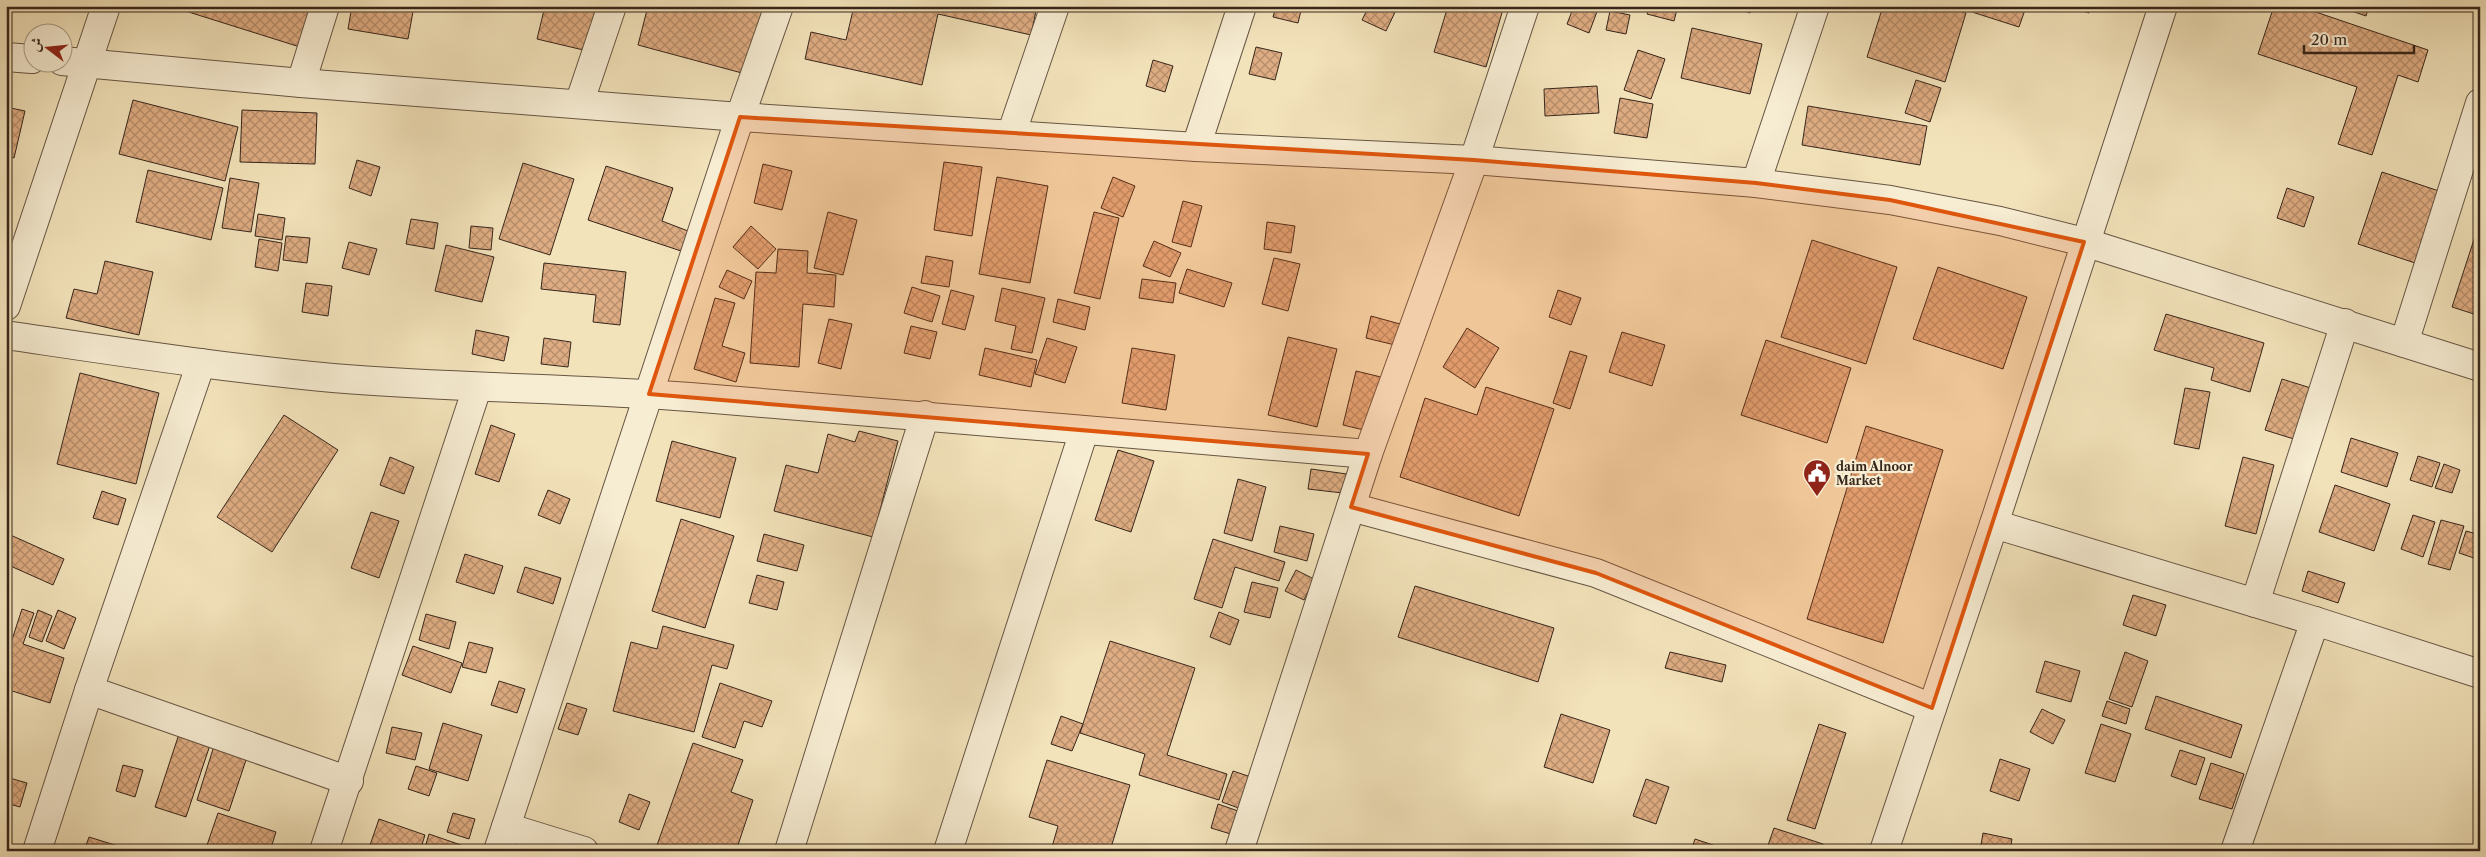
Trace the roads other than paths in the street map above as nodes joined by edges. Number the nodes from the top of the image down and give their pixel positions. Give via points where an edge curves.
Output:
1 (106, 6) edge
2 (325, 6) edge
3 (612, 6) edge
4 (779, 6) edge
5 (1055, 6) edge
6 (1242, 6) edge
7 (1525, 6) edge
8 (1815, 6) edge
9 (2163, 6) edge
10 (6, 57) edge
11 (22, 58) edge
12 (75, 62) edge
13 (301, 83) junction
14 (2480, 103) edge
15 (579, 104) junction
16 (740, 117) junction
17 (1011, 136) junction
18 (1196, 147) junction
19 (1474, 160) junction
20 (1756, 183) junction
21 (2084, 242) junction
22 (6, 306) edge
23 (2345, 323) junction
24 (6, 335) edge
25 (2404, 343) junction
26 (201, 363) junction
27 (2480, 367) edge
28 (477, 388) junction
29 (649, 394) junction
30 (925, 415) junction
31 (1084, 431) junction
32 (1368, 454) junction
33 (1351, 507) junction
34 (1994, 524) junction
35 (2255, 602) junction
36 (2315, 621) junction
37 (2480, 674) edge
38 (89, 690) junction
39 (1932, 708) junction
40 (348, 781) junction
41 (502, 839) edge
42 (37, 851) edge
43 (324, 851) edge
44 (584, 851) edge
45 (789, 851) edge
46 (948, 851) edge
47 (1239, 851) edge
48 (1884, 851) edge
49 (2235, 851) edge

1 - 12 street
2 - 13 street
3 - 15 street
4 - 16 street
5 - 17 street
6 - 18 street
7 - 19 street
8 - 20 street
9 - 21 street
10 - 11 street
12 - 13 street
12 - 22 street
13 - 15 street
14 - 25 street
15 - 16 street
16 - 17 street
16 - 29 street
17 - 18 street
18 - 19 street
19 - 20 street
19 - 32 street
20 - 21 street via 1890,200 2000,221
21 - 23 street
21 - 34 street
23 - 25 street
23 - 35 street
24 - 26 street
25 - 27 street
26 - 28 street via 332,378
26 - 38 street
28 - 29 street
28 - 40 street
29 - 30 street
29 - 41 street
30 - 31 street
30 - 45 street
31 - 32 street
31 - 46 street
32 - 33 street
33 - 39 street via 1596,572
33 - 47 street
34 - 35 street
34 - 39 street
35 - 36 street
36 - 37 street
36 - 49 street
38 - 40 street
38 - 42 street
39 - 48 street
40 - 43 street
41 - 44 street

